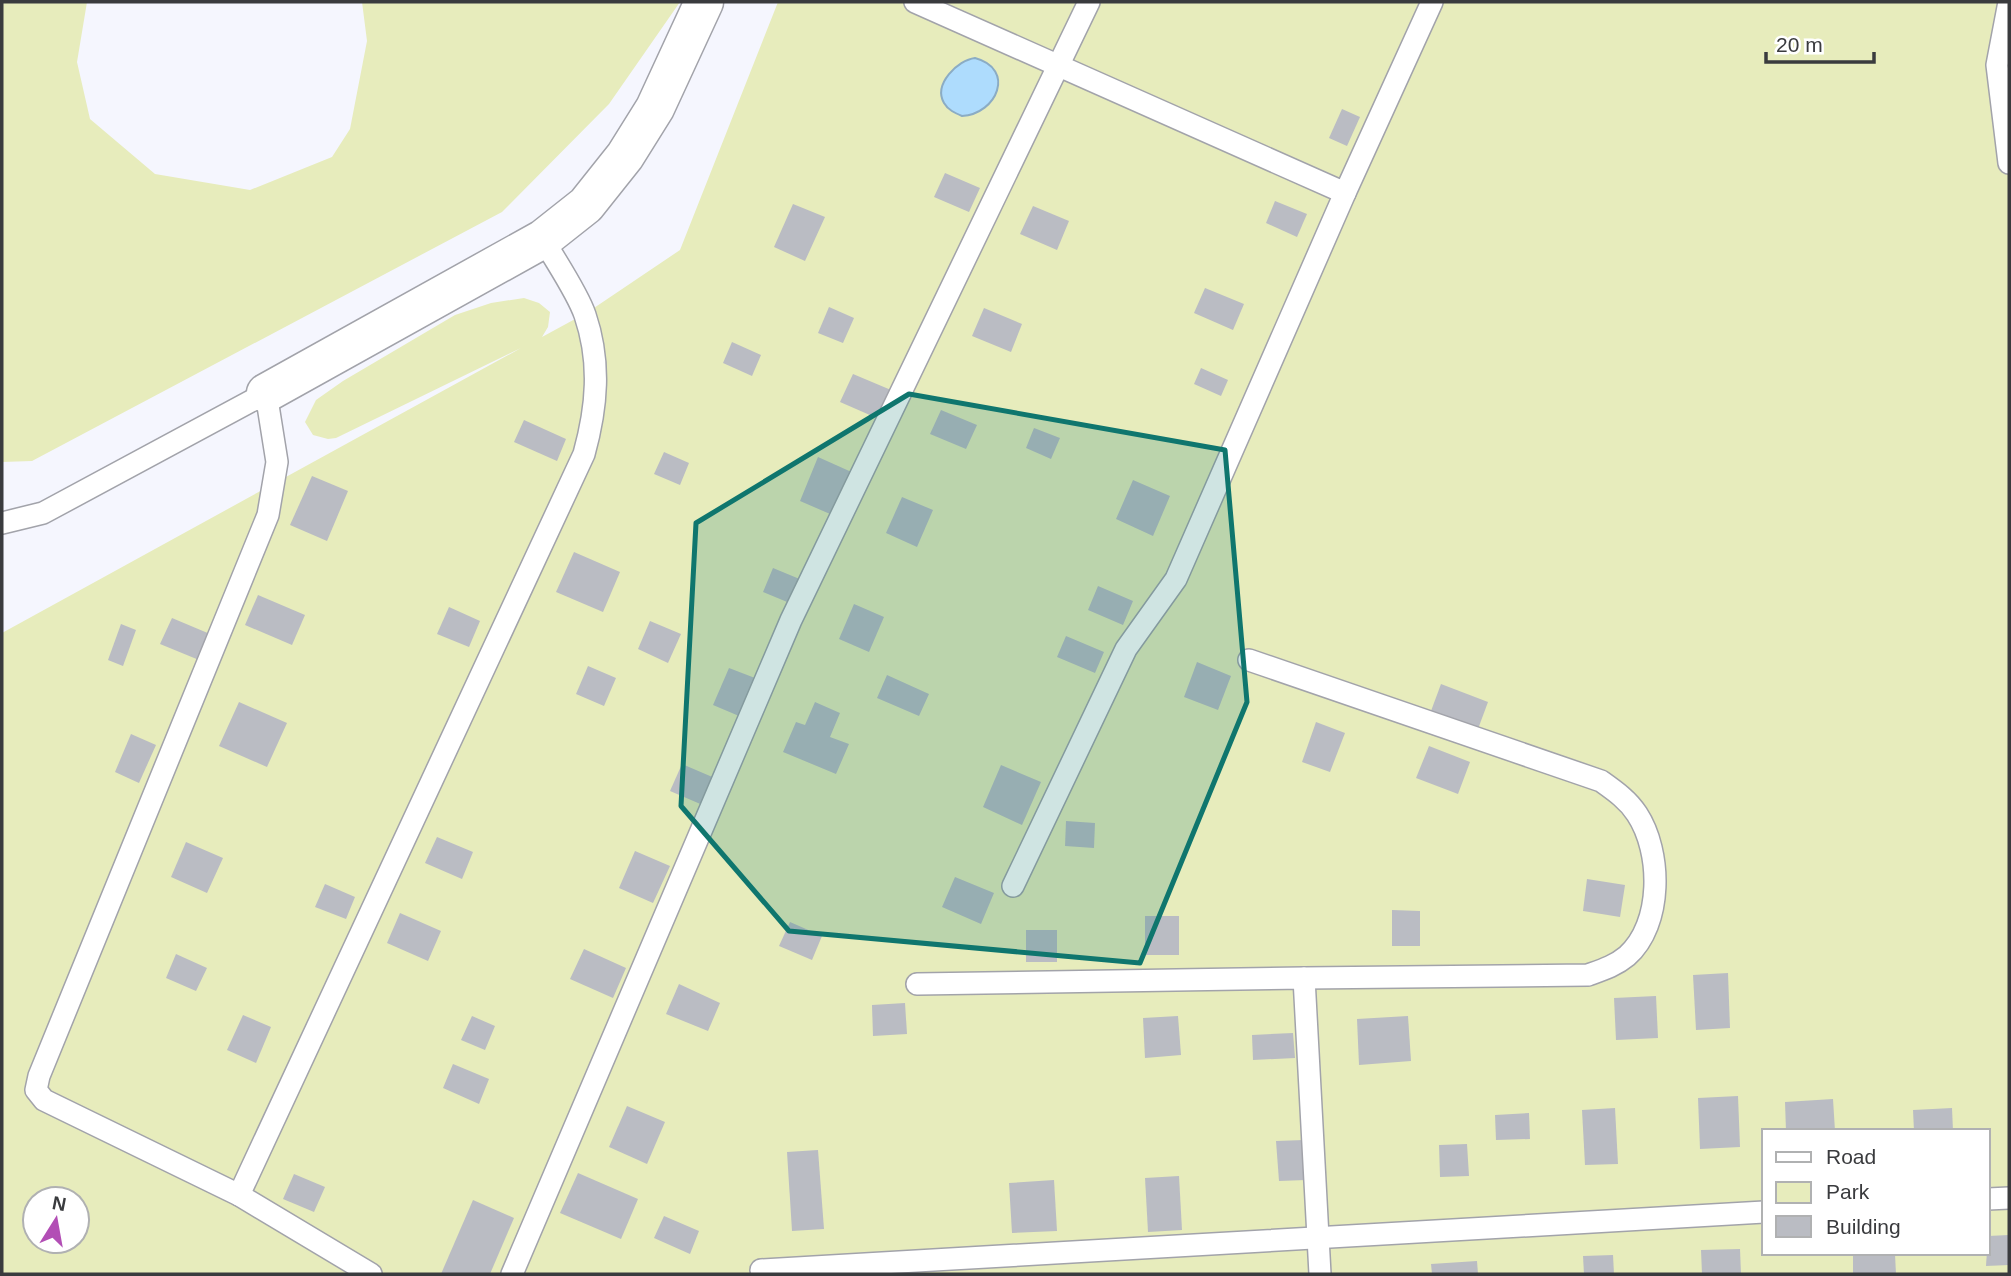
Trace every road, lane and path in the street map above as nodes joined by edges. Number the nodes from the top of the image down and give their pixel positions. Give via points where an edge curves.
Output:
1 (704, 2) edge
2 (915, 2) edge
3 (1089, 2) edge
4 (1433, 2) edge
5 (2009, 2) edge
6 (1059, 67) junction
7 (2009, 163) edge
8 (1345, 193) junction
9 (543, 239) junction
10 (266, 393) junction
11 (2, 523) edge
12 (1248, 660) dead end
13 (1013, 886) dead end
14 (1304, 978) junction
15 (917, 984) dead end
16 (239, 1195) junction
17 (2009, 1198) edge
18 (1990, 1199) edge
19 (1762, 1212) edge
20 (1319, 1238) junction
21 (761, 1270) dead end
22 (371, 1274) edge
23 (512, 1274) edge
24 (1320, 1274) edge

1 - 9 street via 655,108 625,156 586,205
2 - 6 lane
3 - 6 lane
4 - 8 lane
5 - 7 lane via 1997,65
6 - 8 lane
6 - 23 lane via 791,620
8 - 13 lane via 1176,579 1126,649
9 - 10 street
9 - 16 lane via 585,314 595,355 593,421 584,454
10 - 11 lane via 43,513
10 - 16 lane via 277,462 268,515 36,1090 44,1100
12 - 14 lane via 1601,782 1620,794 1649,838 1653,907 1644,934 1614,966 1588,975
14 - 15 lane
14 - 20 lane
16 - 22 lane
17 - 18 lane
19 - 20 lane
20 - 21 lane
20 - 24 lane

